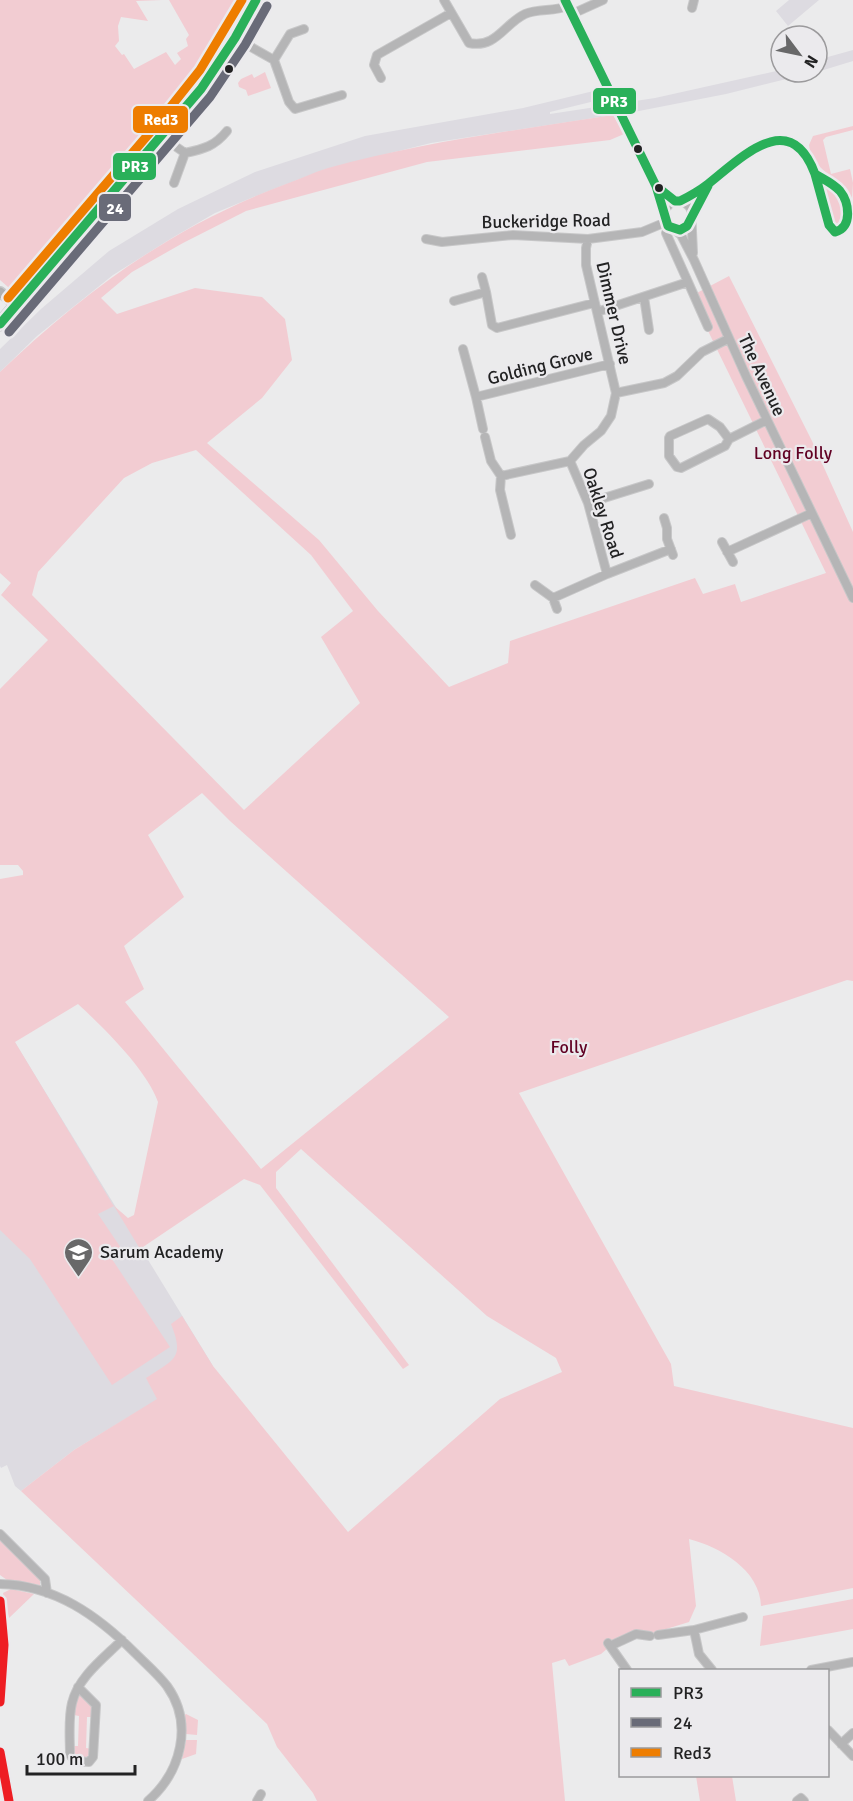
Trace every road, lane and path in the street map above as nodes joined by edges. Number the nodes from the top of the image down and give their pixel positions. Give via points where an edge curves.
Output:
1 (256, 0) edge
2 (444, 0) edge
3 (603, 0) edge
4 (566, 3) edge
5 (451, 14) junction
6 (572, 14) junction
7 (304, 29) dead end
8 (235, 39) junction
9 (274, 60) junction
10 (381, 78) dead end
11 (342, 95) dead end
12 (227, 131) dead end
13 (162, 137) junction
14 (185, 153) junction
15 (174, 183) dead end
16 (656, 186) junction
17 (675, 201) junction
18 (664, 212) junction
19 (692, 220) junction
20 (666, 222) junction
21 (677, 230) junction
22 (666, 233) dead end
23 (426, 239) dead end
24 (588, 239) junction
25 (694, 260) junction
26 (482, 277) dead end
27 (688, 282) junction
28 (0, 292) edge
29 (486, 292) junction
30 (644, 297) junction
31 (454, 301) dead end
32 (594, 303) junction
33 (17, 306) junction
34 (597, 312) junction
35 (0, 324) edge
36 (708, 327) dead end
37 (649, 330) dead end
38 (729, 339) junction
39 (463, 349) dead end
40 (610, 364) junction
41 (616, 393) junction
42 (477, 397) junction
43 (767, 420) junction
44 (729, 439) junction
45 (570, 461) junction
46 (501, 476) junction
47 (649, 484) dead end
48 (588, 503) junction
49 (812, 513) junction
50 (664, 518) dead end
51 (511, 535) dead end
52 (722, 542) dead end
53 (727, 552) junction
54 (733, 562) dead end
55 (607, 574) junction
56 (535, 585) dead end
57 (553, 598) junction
58 (853, 598) edge
59 (557, 609) dead end
60 (0, 1534) edge
61 (0, 1584) edge
62 (47, 1593) junction
63 (0, 1601) edge
64 (743, 1617) dead end
65 (694, 1630) junction
66 (122, 1640) junction
67 (853, 1662) edge
68 (626, 1669) edge
69 (710, 1669) edge
70 (820, 1669) edge
71 (78, 1687) junction
72 (0, 1702) edge
73 (829, 1731) edge
74 (853, 1733) edge
75 (842, 1744) junction
76 (0, 1752) edge
77 (853, 1756) edge
78 (9, 1801) edge
79 (148, 1801) edge

1 - 8 highway
2 - 5 street
3 - 6 street
4 - 5 street via 560,9 525,14 480,45 469,43
4 - 6 street
5 - 10 street via 377,55 374,65
6 - 16 street
7 - 9 street via 290,34
8 - 9 street
8 - 13 highway
9 - 11 street via 295,109
12 - 14 street via 206,149
13 - 14 street
13 - 33 highway
14 - 15 street
16 - 17 street
16 - 18 street
17 - 18 street
17 - 19 street via 688,205
18 - 20 street
19 - 21 street
19 - 25 street, The Avenue
20 - 21 street, The Avenue
20 - 24 street, Buckeridge Road via 642,232
21 - 25 street, The Avenue
22 - 27 street
23 - 24 street, Buckeridge Road via 442,242 513,235
24 - 32 street, Dimmer Drive via 586,265
25 - 38 street, The Avenue
26 - 29 street
27 - 30 street
27 - 36 street
28 - 33 main road
29 - 31 street
29 - 32 street via 492,325 496,328
30 - 34 street
30 - 37 street
32 - 34 street, Dimmer Drive
33 - 35 highway
34 - 40 street, Dimmer Drive
38 - 41 street via 702,352 677,376 663,383
38 - 43 street, The Avenue
39 - 42 street, Golding Grove
40 - 41 street, Dimmer Drive
40 - 42 street, Golding Grove
41 - 45 street, Oakley Road via 606,425
42 - 46 street, Golding Grove via 491,461
43 - 44 street
43 - 49 street, The Avenue
44 - 44 street via 708,419 670,436 669,456 681,468 725,446
45 - 46 street, Oakley Road
45 - 48 street, Oakley Road
46 - 51 street
47 - 48 street
48 - 55 street, Oakley Road
49 - 53 street
49 - 58 street, The Avenue
50 - 55 street, Oakley Road via 672,552
52 - 53 street
53 - 54 street
55 - 57 street, Oakley Road
56 - 57 street
57 - 59 street
60 - 62 street via 45,1580
61 - 62 street
62 - 66 street via 90,1613
63 - 72 street via 4,1656
64 - 65 street
65 - 68 street via 636,1635 609,1645
65 - 69 street via 699,1654
66 - 71 street
66 - 79 street via 167,1687 181,1723 177,1760 165,1783
67 - 70 street
71 - 71 street via 96,1705 93,1756 89,1762 75,1761 70,1755 71,1705
73 - 75 street
74 - 75 street
75 - 77 street
76 - 78 street

